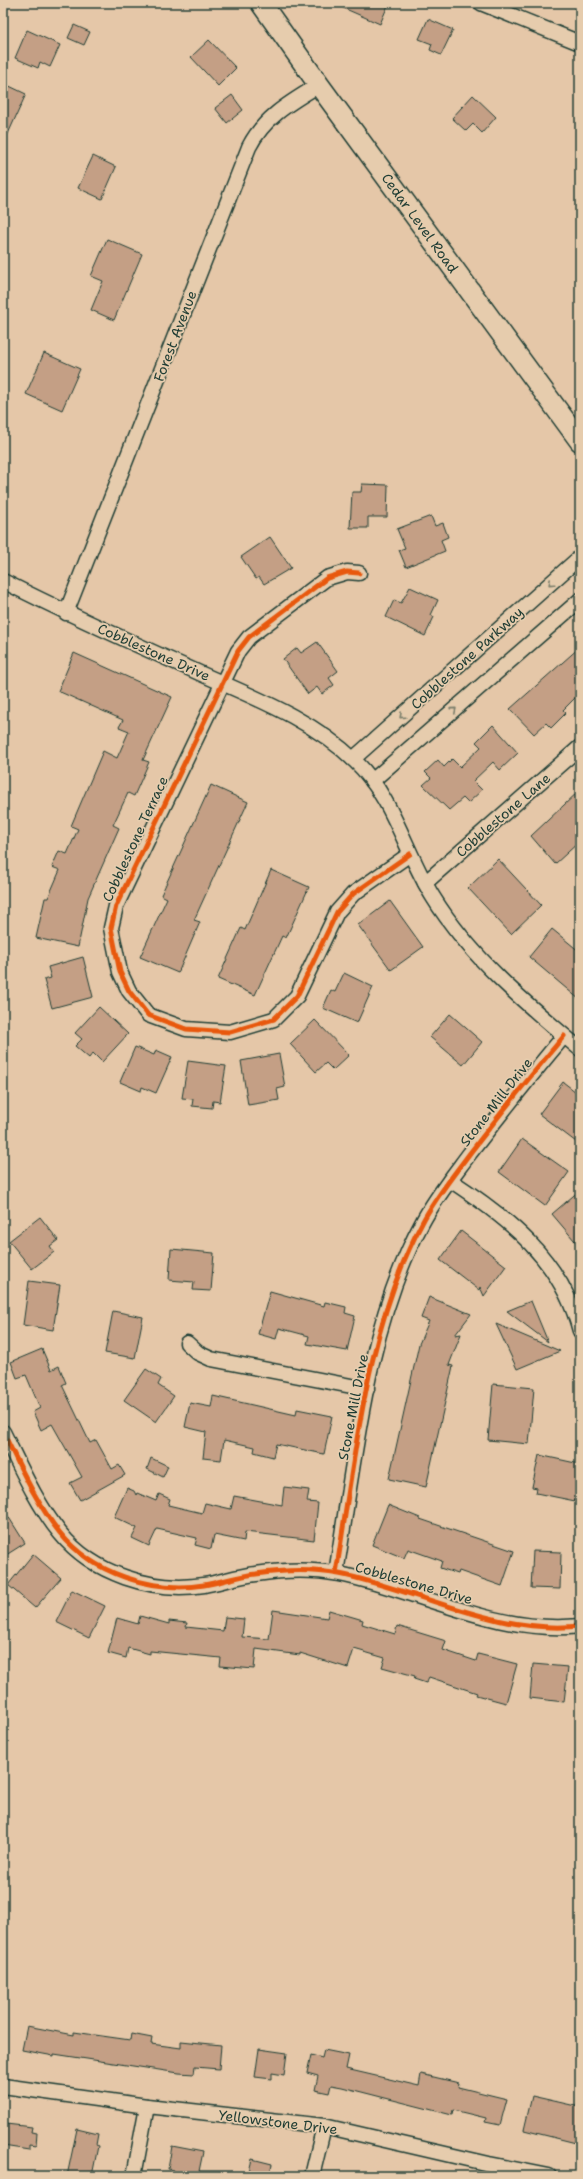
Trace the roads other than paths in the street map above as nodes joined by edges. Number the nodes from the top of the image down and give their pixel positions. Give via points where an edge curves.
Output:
1 (261, 3) edge
2 (484, 4) edge
3 (580, 43) edge
4 (319, 86) junction
5 (580, 441) edge
6 (580, 557) edge
7 (359, 572) dead end
8 (3, 581) edge
9 (580, 600) edge
10 (66, 613) junction
11 (221, 683) junction
12 (580, 747) edge
13 (354, 759) junction
14 (372, 781) junction
15 (410, 854) junction
16 (425, 883) junction
17 (564, 1036) junction
18 (580, 1048) edge
19 (450, 1180) junction
20 (580, 1331) edge
21 (187, 1343) dead end
22 (367, 1389) junction
23 (3, 1432) edge
24 (336, 1573) junction
25 (580, 1626) edge
26 (3, 2086) edge
27 (147, 2106) junction
28 (324, 2126) junction
29 (488, 2170) edge
30 (134, 2176) edge
31 (312, 2176) edge
32 (549, 2176) edge

1 - 4 main road, Cedar Level Road
2 - 3 street
4 - 5 main road, Cedar Level Road
4 - 10 street, Forest Avenue via 278,111 264,124 249,147
6 -> 13 street, Cobblestone Parkway
7 - 11 street, Cobblestone Terrace via 347,572 327,578 249,636
8 - 10 street, Cobblestone Drive
14 -> 9 street, Cobblestone Parkway
10 - 11 street, Cobblestone Drive
11 - 13 street, Cobblestone Drive via 305,723
11 - 15 street, Cobblestone Terrace via 116,906 111,928 120,972 129,991 148,1015 186,1029 230,1032 274,1019 296,996 337,912 354,894
12 - 16 street, Cobblestone Lane
13 - 14 street, Cobblestone Drive
14 - 15 street, Cobblestone Drive via 393,816
15 - 16 street, Cobblestone Drive
16 - 17 street, Cobblestone Drive via 460,934 486,964
17 - 18 street, Cobblestone Drive
17 - 19 street, Stone Mill Drive via 504,1108
19 - 20 street via 490,1207 520,1233 547,1263 558,1279
19 - 22 street, Stone Mill Drive via 422,1223 407,1255 390,1300
21 - 22 street via 211,1359
22 - 24 street, Stone Mill Drive
23 - 24 street, Cobblestone Drive via 45,1512 61,1534 80,1552 124,1577 158,1585 183,1586 287,1571
24 - 25 street, Cobblestone Drive via 520,1625 546,1628
26 - 27 street, Yellowstone Drive
27 - 28 street, Yellowstone Drive
27 - 30 street
28 - 29 street, Yellowstone Drive
28 - 31 street
29 - 32 street, Yellowstone Drive

